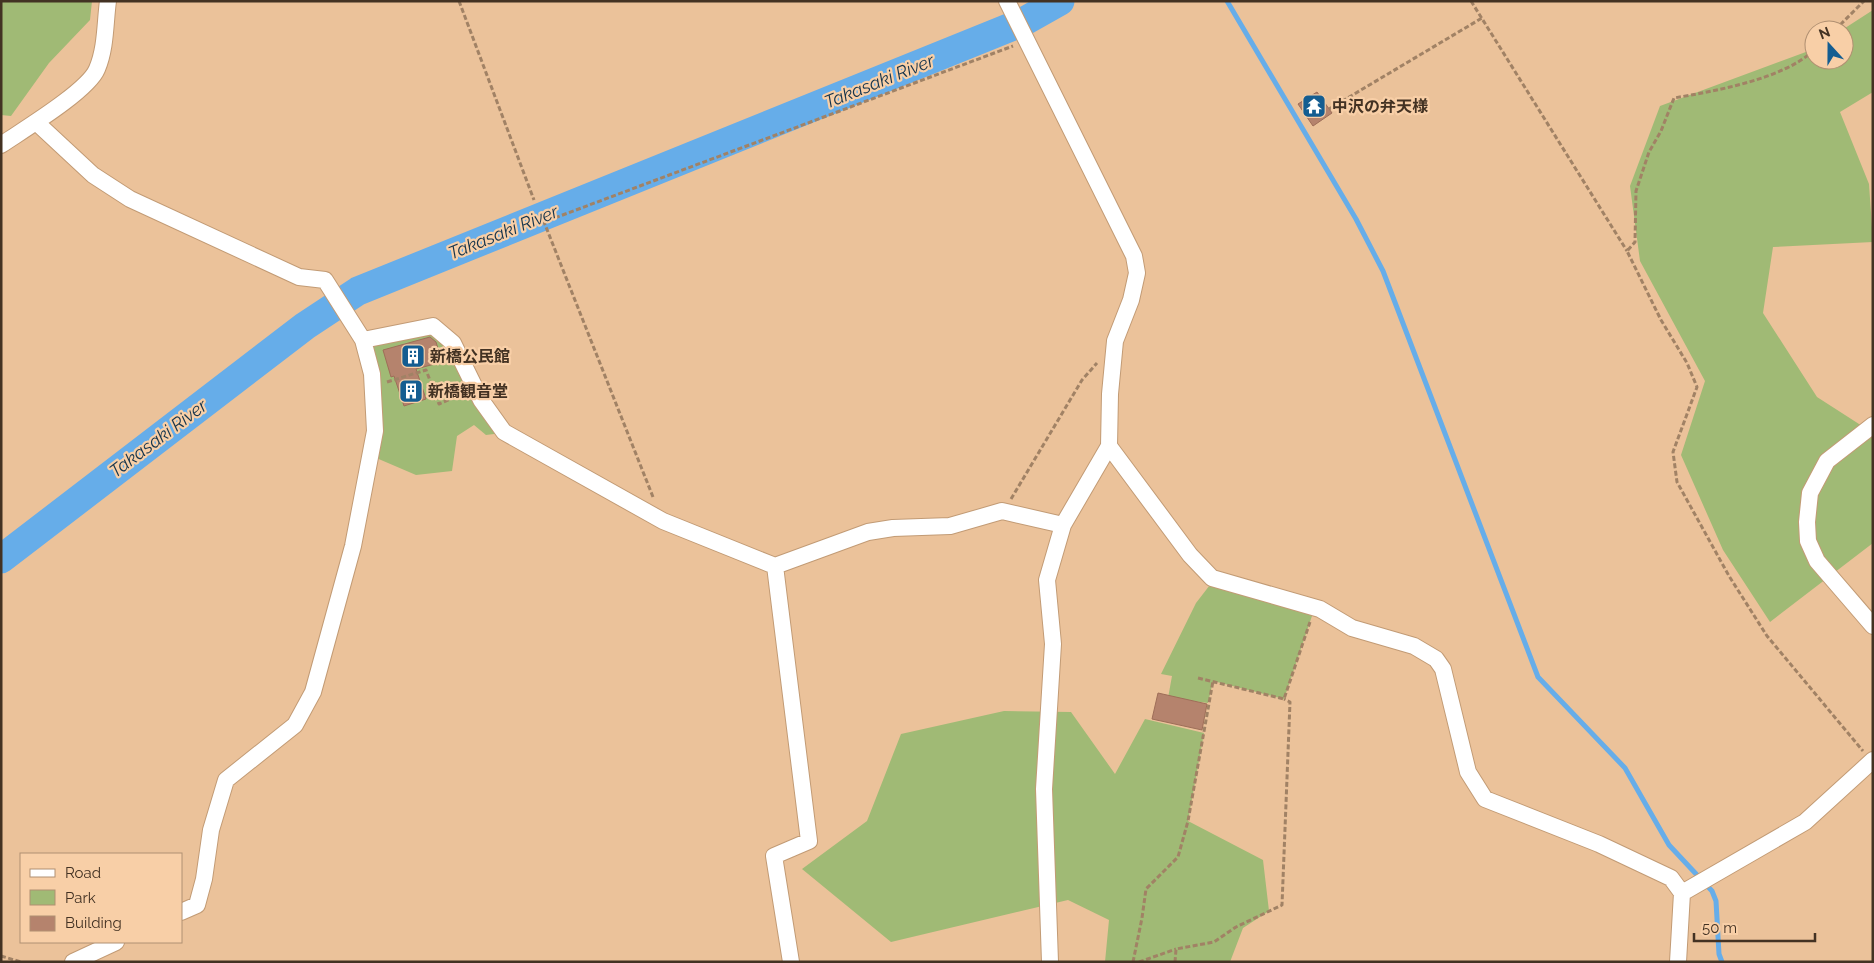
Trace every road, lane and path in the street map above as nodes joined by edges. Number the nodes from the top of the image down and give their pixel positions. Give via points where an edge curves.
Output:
1 (108, 1) edge
2 (459, 1) edge
3 (1007, 1) edge
4 (1471, 1) edge
5 (1864, 1) edge
6 (1482, 18) junction
7 (1845, 20) edge
8 (1026, 41) junction
9 (1804, 59) edge
10 (1329, 109) dead end
11 (36, 122) junction
12 (1, 145) edge
13 (534, 200) dead end
14 (1627, 252) junction
15 (363, 340) junction
16 (1098, 361) dead end
17 (470, 378) junction
18 (372, 385) junction
19 (1873, 425) edge
20 (1109, 446) junction
21 (1002, 511) junction
22 (663, 520) junction
23 (1063, 525) junction
24 (775, 566) junction
25 (1315, 607) junction
26 (1873, 626) edge
27 (1198, 678) dead end
28 (1213, 681) junction
29 (1284, 699) junction
30 (1872, 760) edge
31 (1682, 893) junction
32 (182, 912) edge
33 (114, 943) edge
34 (1176, 949) junction
35 (1, 956) edge
36 (21, 962) edge
37 (73, 962) edge
38 (791, 962) edge
39 (1050, 962) edge
40 (1133, 962) edge
41 (1139, 962) edge
42 (1175, 962) edge
43 (1678, 962) edge

1 - 11 street via 103,45 96,71 80,88
2 - 13 path
3 - 8 street
4 - 6 path
5 - 7 path
6 - 10 path
6 - 14 path
8 - 20 street via 1134,256 1137,273 1131,300 1115,341
8 - 22 path via 544,222
9 - 14 path via 1782,70 1726,89 1674,98 1649,152 1636,191 1635,242
11 - 12 street
11 - 15 street via 93,175 130,199 299,277 325,280
14 - 30 path via 1687,363 1696,387 1673,452 1677,482 1729,576 1767,636
15 - 17 street via 434,326 453,343
15 - 18 street
16 - 21 path via 1082,380 1022,484
17 - 18 path via 456,387 461,396 439,404 426,370
17 - 22 street via 504,432
18 - 32 street via 374,431 353,546 313,692 295,725 226,780 211,830 197,905
19 - 26 street via 1827,460 1810,493 1807,522 1808,541 1817,561
20 - 23 street
20 - 25 street via 1190,556 1212,578
21 - 23 street
21 - 24 street via 950,526 868,532
22 - 24 street
23 - 39 street via 1047,580 1053,644 1044,789
24 - 38 street via 809,841 774,856
25 - 29 path
25 - 31 street via 1352,628 1414,646 1436,659 1443,669 1468,772 1485,799 1599,844 1671,878
27 - 28 path
28 - 29 path
28 - 40 path via 1188,821 1178,857 1146,889
29 - 34 path via 1290,702 1290,732 1282,905 1236,927 1214,942
30 - 31 street via 1805,822
31 - 43 street
33 - 37 street
34 - 41 path
34 - 42 path
35 - 36 path

